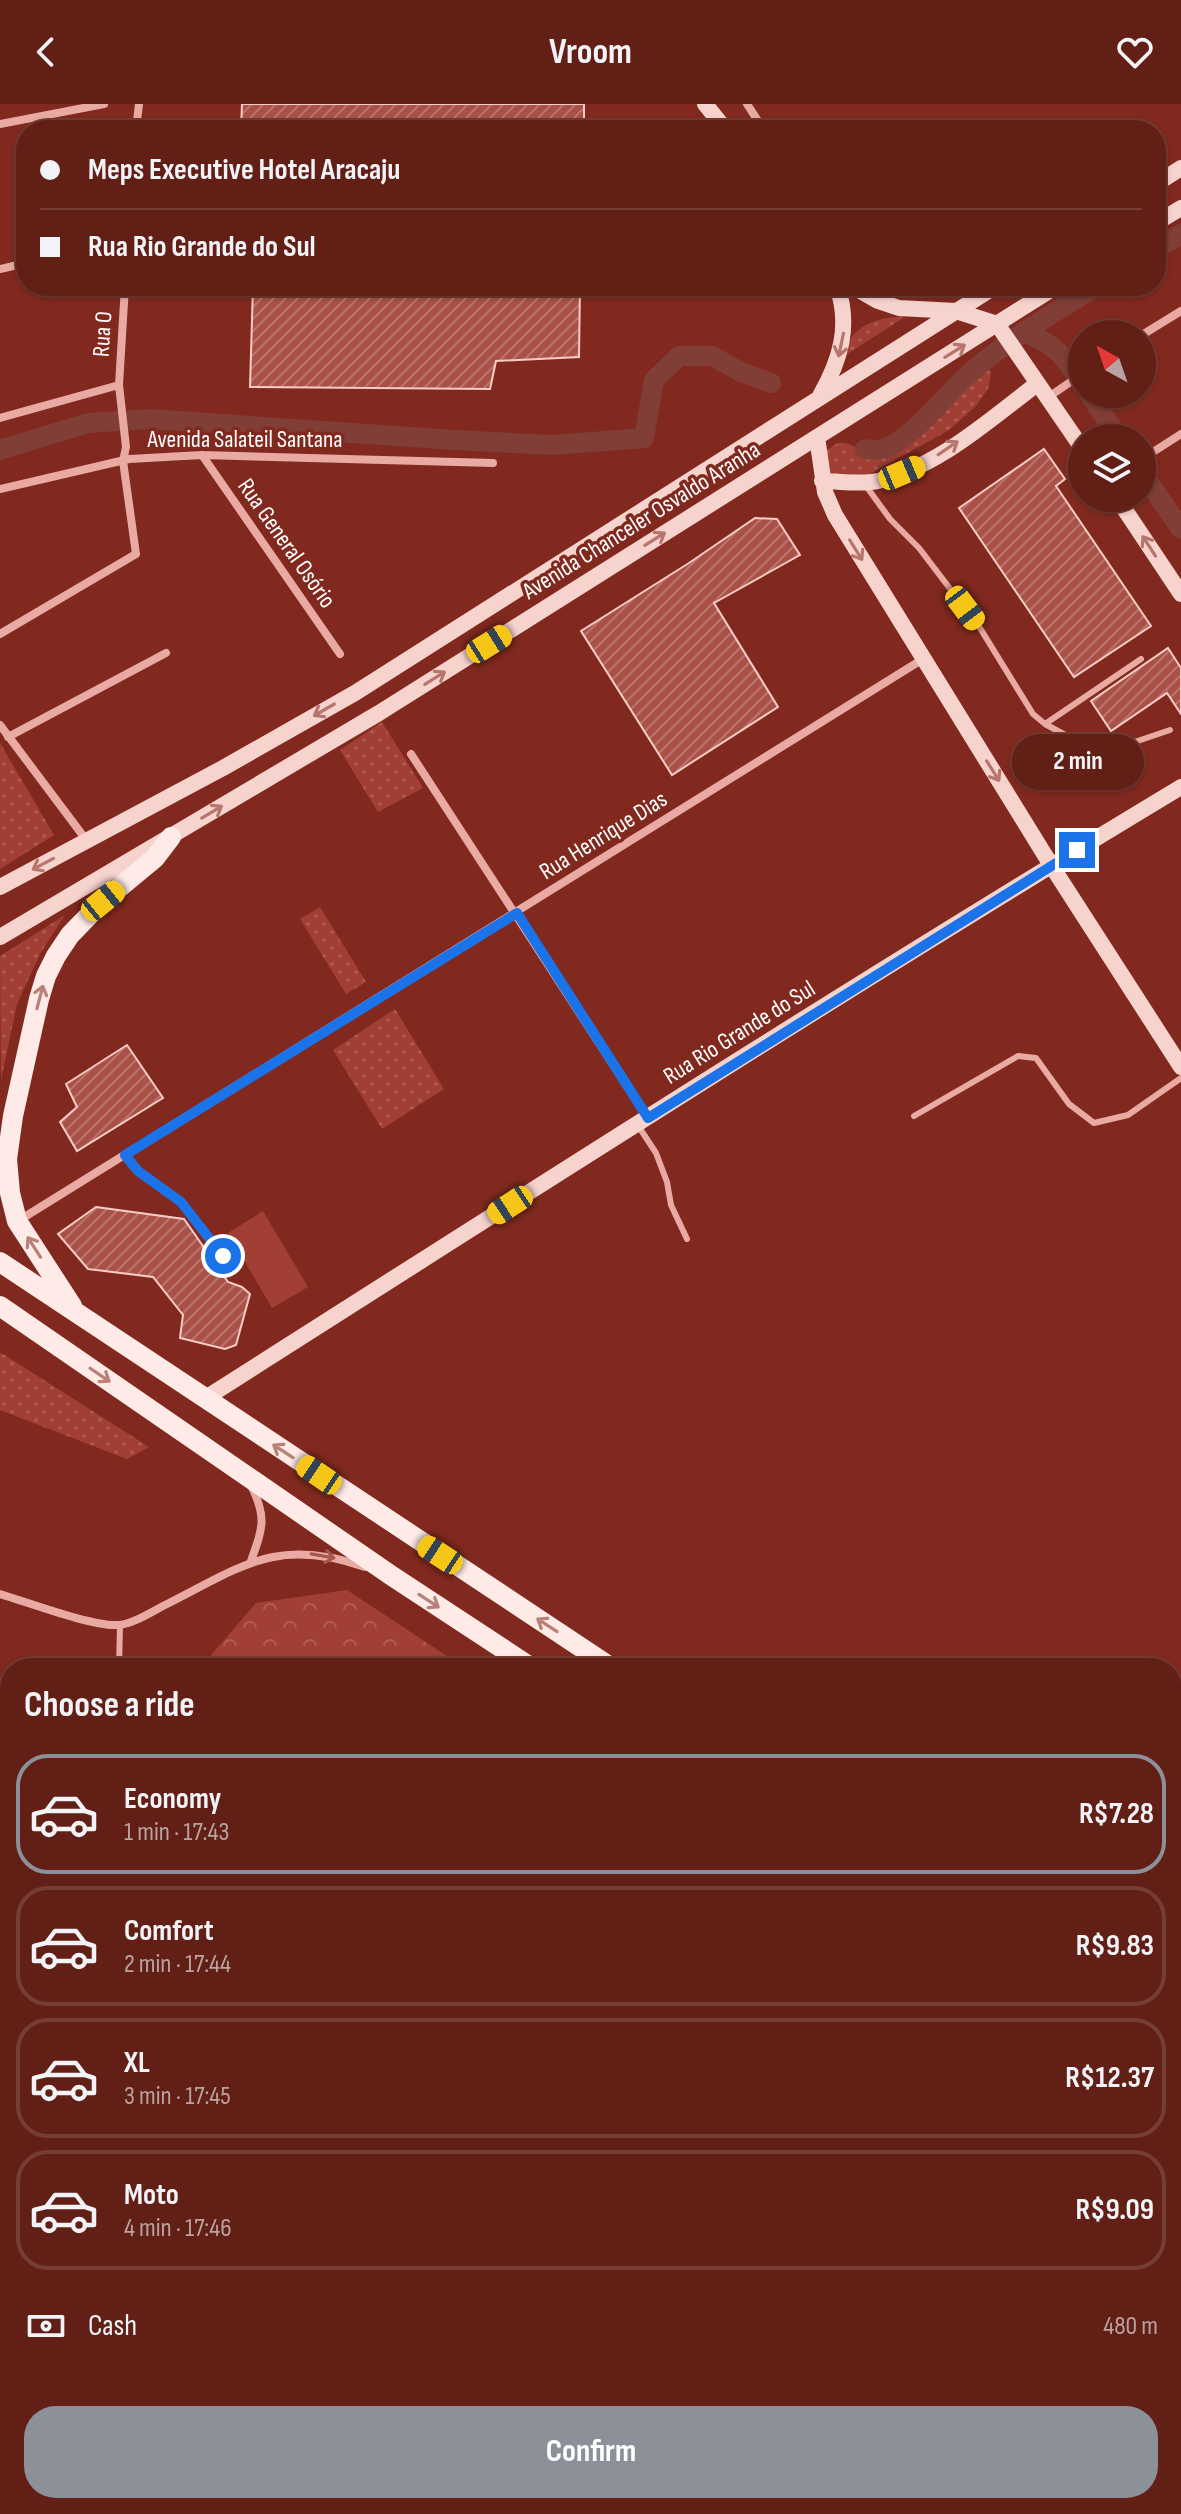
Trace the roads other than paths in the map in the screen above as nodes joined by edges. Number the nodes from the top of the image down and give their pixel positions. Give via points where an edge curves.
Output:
1 (104, 104) edge
2 (705, 104) edge
3 (21, 120) edge
4 (718, 120) edge
5 (124, 296) edge
6 (840, 296) edge
7 (869, 296) edge
8 (980, 296) edge
9 (1044, 296) edge
10 (956, 311) junction
11 (1181, 311) edge
12 (1156, 326) edge
13 (1000, 329) junction
14 (1068, 381) edge
15 (119, 385) junction
16 (1042, 392) junction
17 (817, 401) junction
18 (0, 418) edge
19 (1068, 428) edge
20 (1181, 434) edge
21 (817, 437) junction
22 (1156, 449) edge
23 (202, 455) junction
24 (123, 461) junction
25 (493, 463) dead end
26 (822, 481) junction
27 (863, 483) junction
28 (0, 489) edge
29 (1126, 512) edge
30 (1181, 594) edge
31 (0, 634) edge
32 (166, 653) dead end
33 (340, 654) dead end
34 (923, 659) junction
35 (1141, 659) dead end
36 (1045, 724) junction
37 (0, 725) edge
38 (1170, 730) dead end
39 (8, 737) junction
40 (411, 754) dead end
41 (1181, 787) edge
42 (171, 837) junction
43 (87, 841) junction
44 (1051, 865) junction
45 (0, 887) edge
46 (517, 913) junction
47 (0, 937) edge
48 (1181, 1067) edge
49 (1181, 1078) edge
50 (914, 1116) dead end
51 (642, 1121) junction
52 (125, 1155) junction
53 (17, 1221) junction
54 (687, 1239) dead end
55 (223, 1256) dead end
56 (0, 1262) edge
57 (0, 1306) edge
58 (76, 1313) junction
59 (0, 1320) edge
60 (35, 1331) junction
61 (204, 1399) junction
62 (246, 1473) junction
63 (251, 1561) junction
64 (392, 1576) junction
65 (0, 1594) edge
66 (120, 1625) junction
67 (119, 1658) edge
68 (517, 1658) edge
69 (597, 1658) edge

1 - 3 street
2 - 4 street
5 - 15 street, Rua O
6 -> 17 street via 843,340
7 - 10 street via 899,308
8 - 10 street, Avenida Chanceler Osvaldo Aranha
9 - 13 street, Avenida Chanceler Osvaldo Aranha
10 - 13 street
10 - 17 street, Avenida Chanceler Osvaldo Aranha
11 - 12 street
13 - 16 street
21 -> 13 street, Avenida Chanceler Osvaldo Aranha
14 - 16 street
15 - 18 street
15 - 24 street, Rua O
16 - 19 street
27 -> 16 street via 922,464
17 -> 43 street, Avenida Chanceler Osvaldo Aranha via 355,693
20 - 22 street
21 - 26 street
42 -> 21 street, Avenida Chanceler Osvaldo Aranha via 379,713
23 - 24 street, Avenida Salateil Santana
23 - 25 street, Avenida Salateil Santana
23 - 33 street, Rua General Osório
24 - 28 street, Avenida Salateil Santana
24 - 31 street via 136,554
26 - 27 street
26 -> 34 street via 835,515
27 - 36 lane via 980,628 1033,714
30 -> 29 street
32 - 39 street
34 -> 44 street
34 - 46 street, Rua Henrique Dias
35 - 36 lane
36 - 38 lane via 1105,752
37 - 39 street
39 - 43 street
40 - 46 street
41 - 44 street, Rua Rio Grande do Sul
42 - 47 street, Avenida Chanceler Osvaldo Aranha
53 -> 42 main road via 7,1159 46,976 70,935
43 -> 45 street, Avenida Chanceler Osvaldo Aranha
44 - 48 street
44 - 51 street, Rua Rio Grande do Sul
46 - 51 street
46 - 52 street, Rua Henrique Dias
49 - 50 lane via 1128,1115 1094,1123 1069,1104 1036,1058 1018,1056
51 - 54 lane
51 - 61 street, Rua Rio Grande do Sul
52 - 53 street, Rua Henrique Dias
52 - 55 lane via 181,1202
58 -> 53 main road
56 - 58 main road
57 - 60 main road
58 - 61 main road
59 - 60 main road
60 -> 62 main road
69 -> 61 main road
62 - 63 street via 262,1508
62 - 64 main road
63 -> 64 street via 312,1553
63 - 66 street
64 -> 68 main road
65 - 66 street
66 - 67 lane

